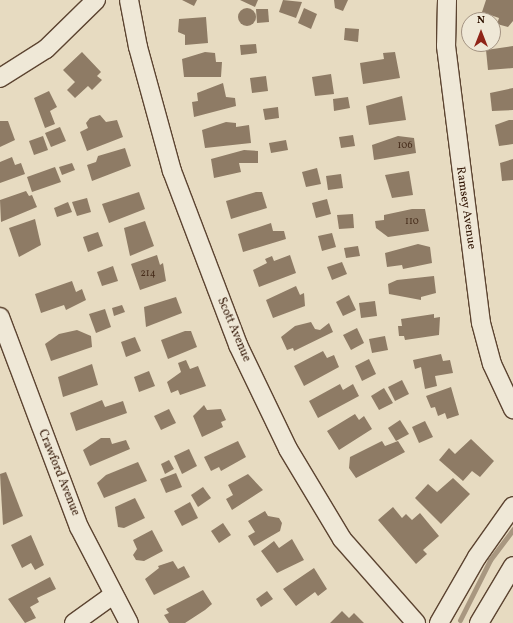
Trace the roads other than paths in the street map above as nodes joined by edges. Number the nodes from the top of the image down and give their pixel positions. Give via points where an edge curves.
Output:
1 (96, 0) edge
2 (129, 0) edge
3 (447, 0) edge
4 (0, 78) edge
5 (0, 317) edge
6 (513, 409) edge
7 (513, 506) edge
8 (513, 566) edge
9 (113, 595) junction
10 (74, 623) edge
11 (129, 623) edge
12 (416, 623) edge
13 (439, 623) edge
14 (479, 623) edge

1 - 4 street via 46,49
2 - 12 street, Scott Avenue via 138,47 172,171 238,345 288,449 342,539
3 - 6 street, Ramsey Avenue via 446,46 481,323 492,364
5 - 9 street, Crawford Avenue via 79,527
7 - 13 street via 477,557
8 - 14 street
9 - 10 street
9 - 11 street, Crawford Avenue

